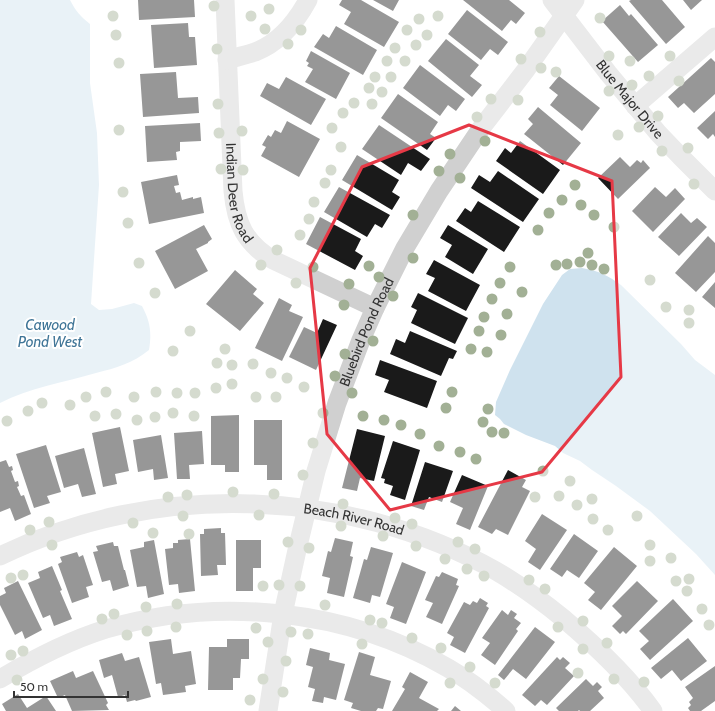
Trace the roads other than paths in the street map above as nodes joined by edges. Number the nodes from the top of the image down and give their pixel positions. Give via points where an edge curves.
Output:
1 (225, 0) edge
2 (308, 0) edge
3 (552, 0) edge
4 (575, 0) edge
5 (565, 15) junction
6 (715, 37) edge
7 (227, 60) junction
8 (635, 106) junction
9 (715, 191) edge
10 (375, 308) junction
11 (306, 508) junction
12 (0, 556) edge
13 (283, 614) junction
14 (0, 680) edge
15 (268, 711) edge
16 (506, 711) edge
17 (653, 711) edge

1 - 7 street, Indian Deer Road
2 - 7 street via 289,28 274,42
3 - 5 street, Blue Major Drive
4 - 5 street, Bluebird Pond Road
5 - 8 street, Blue Major Drive
5 - 10 street, Bluebird Pond Road via 482,127 443,185 405,248
6 - 8 street
7 - 10 street, Indian Deer Road via 233,198 244,233 256,248 273,260
8 - 9 street, Blue Major Drive
10 - 11 street, Bluebird Pond Road via 331,420
11 - 12 street, Beach River Road via 205,504 152,509 70,527
11 - 13 street, Bluebird Pond Road
11 - 17 street, Beach River Road via 355,517 403,530 443,545 496,571 538,598 586,638 624,676
13 - 14 street via 206,612 172,615 132,623 64,645
13 - 15 street, Bluebird Pond Road
13 - 16 street via 347,626 406,647 460,676

